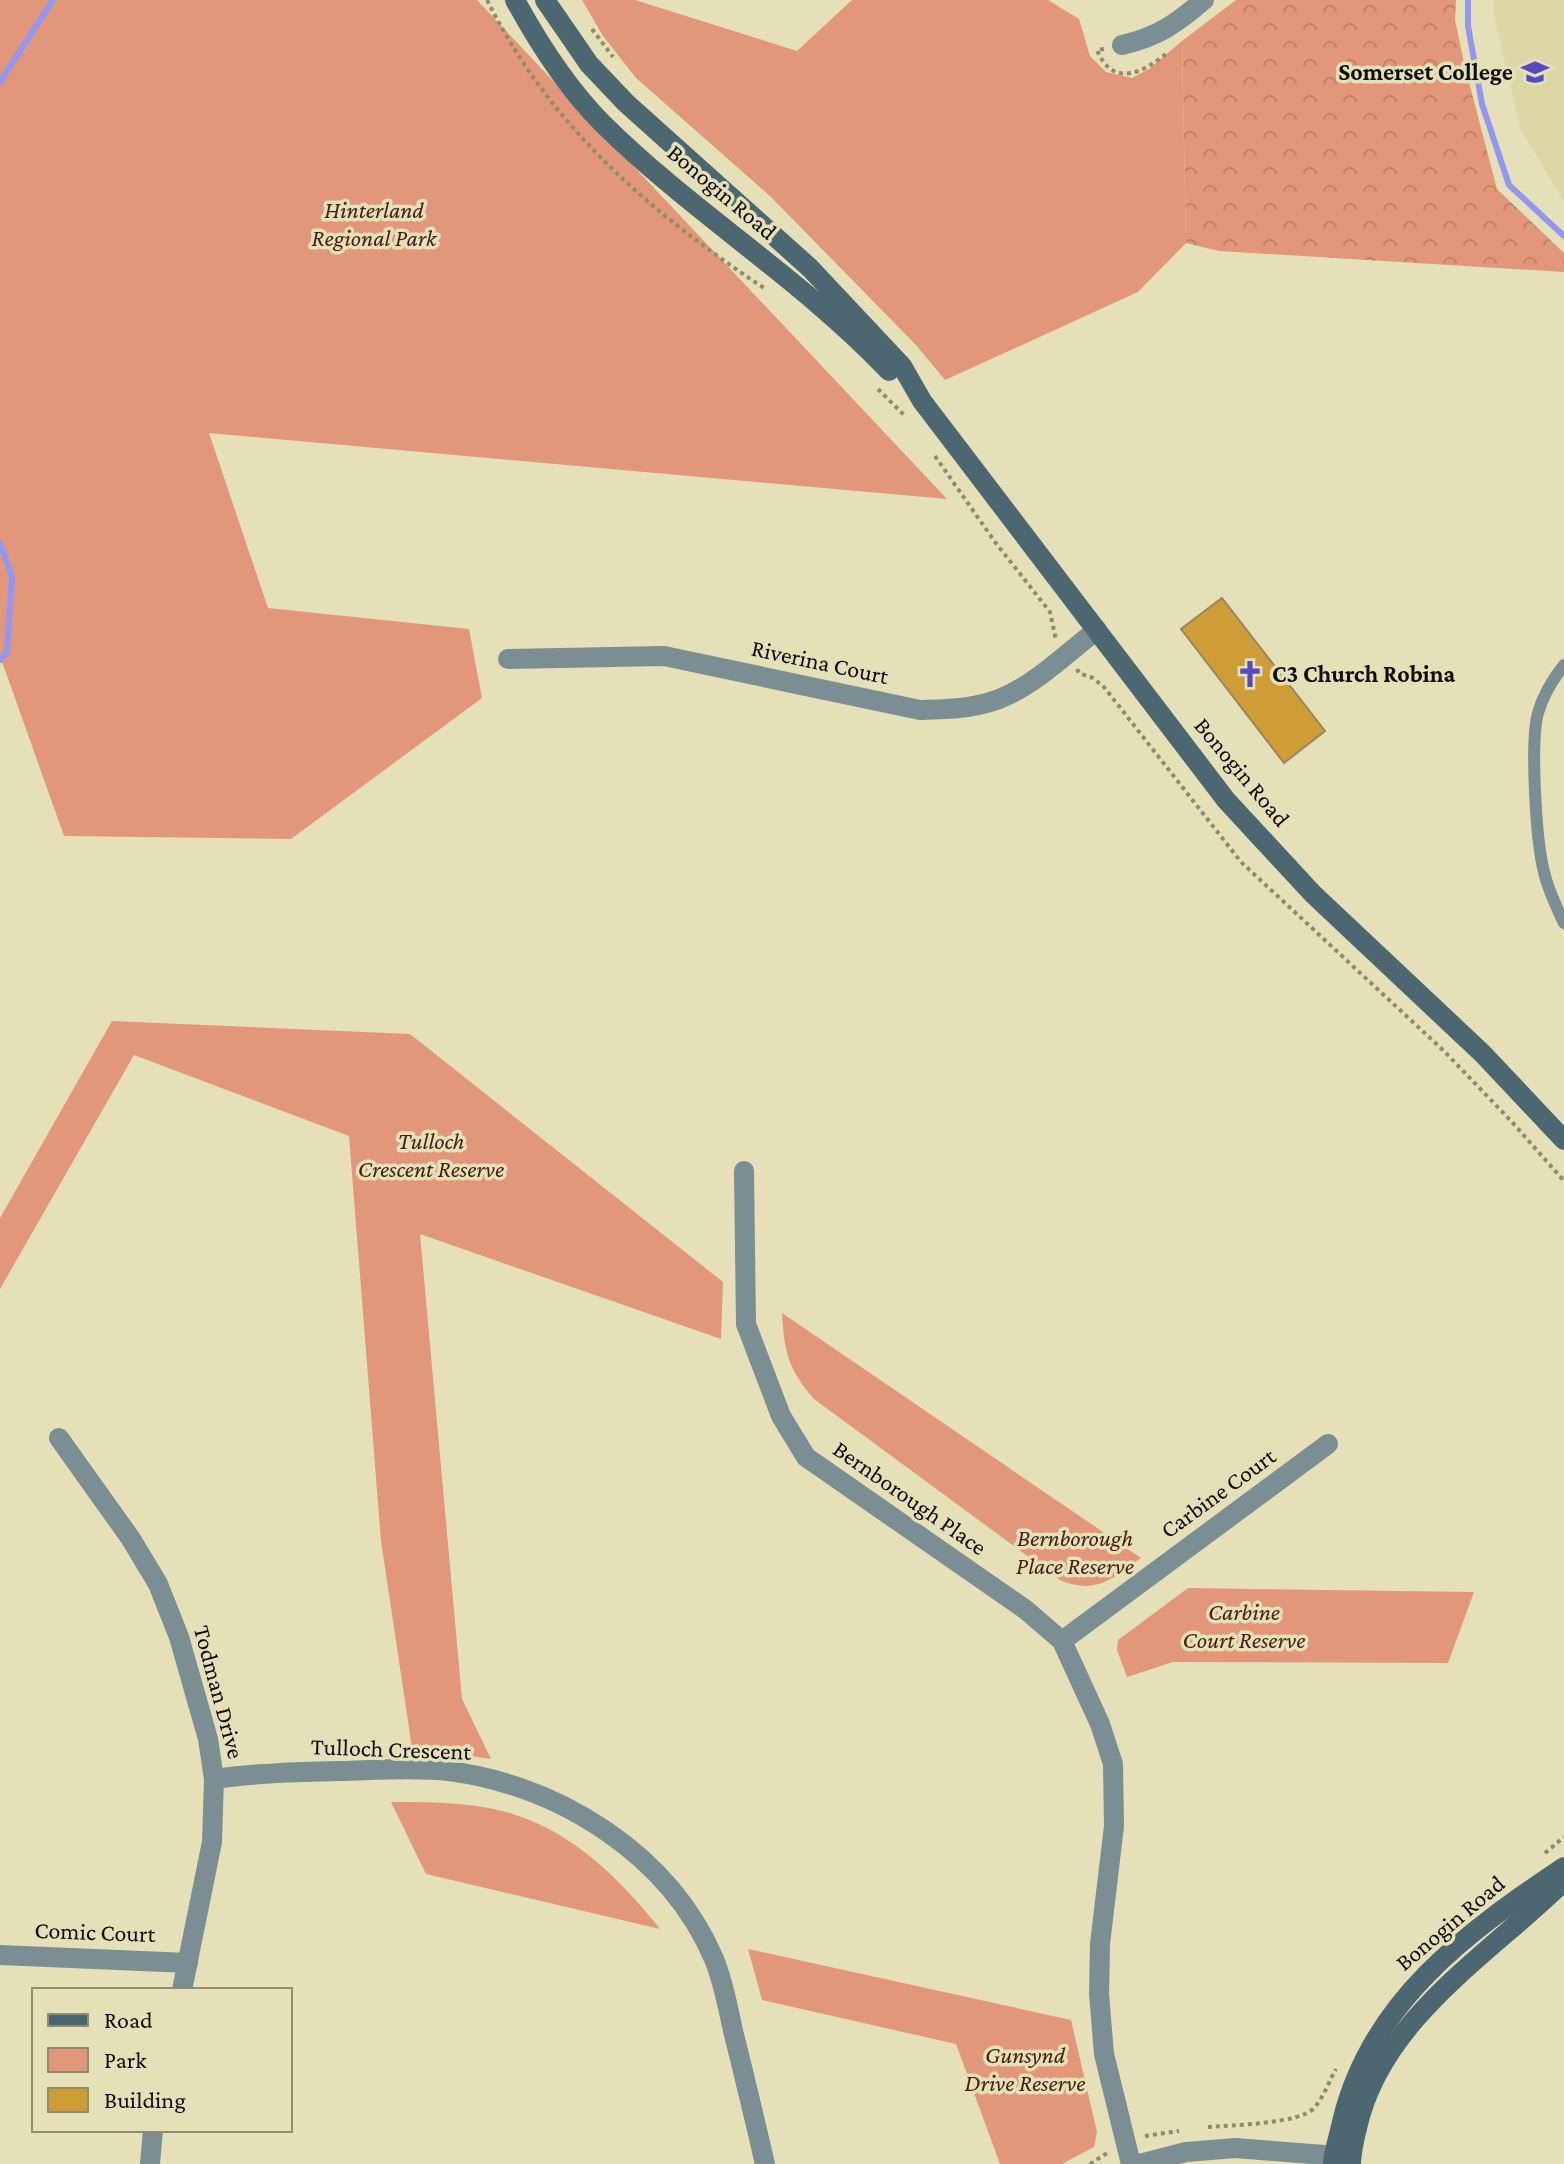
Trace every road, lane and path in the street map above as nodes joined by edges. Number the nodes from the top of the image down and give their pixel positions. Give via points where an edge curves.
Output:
1 (487, 0) edge
2 (515, 0) edge
3 (545, 0) edge
4 (1204, 0) edge
5 (587, 22) dead end
6 (1122, 45) dead end
7 (615, 59) dead end
8 (589, 64) junction
9 (699, 209) junction
10 (774, 295) dead end
11 (877, 388) dead end
12 (922, 401) junction
13 (908, 419) dead end
14 (930, 447) dead end
15 (1097, 630) junction
16 (1057, 642) dead end
17 (508, 659) dead end
18 (1564, 665) edge
19 (1564, 923) edge
20 (1564, 1140) edge
21 (744, 1171) dead end
22 (59, 1438) dead end
23 (1328, 1444) dead end
24 (1062, 1641) junction
25 (214, 1779) junction
26 (1564, 1837) edge
27 (1543, 1855) dead end
28 (1564, 1867) edge
29 (1564, 1881) edge
30 (0, 1955) edge
31 (188, 1963) junction
32 (182, 1988) edge
33 (1341, 2059) dead end
34 (1197, 2129) dead end
35 (1181, 2131) dead end
36 (153, 2132) edge
37 (1142, 2137) dead end
38 (1107, 2153) dead end
39 (1342, 2160) edge
40 (150, 2164) edge
41 (765, 2164) edge
42 (1090, 2164) edge
43 (1131, 2164) edge
44 (1140, 2164) edge

1 - 10 path via 550,104 597,156 690,237
2 - 9 street, Bonogin Road via 557,68 602,123
3 - 8 street, Bonogin Road
4 - 6 street via 1151,38
5 - 7 path
8 - 9 street via 609,101 703,188
8 - 12 street, Bonogin Road via 848,307 902,366
9 - 12 street, Bonogin Road via 823,308
11 - 13 path
12 - 15 street, Bonogin Road
14 - 16 path via 1050,612
15 - 17 street, Riverina Court via 1005,697 959,709 920,710 664,656
15 - 20 street, Bonogin Road via 1226,800 1313,894 1483,1054
18 - 19 lane via 1550,684 1534,737 1543,872
21 - 24 street, Bernborough Place via 746,1324 781,1416 806,1457 1026,1610
22 - 25 street, Todman Drive via 158,1584 194,1685
23 - 24 street, Carbine Court
24 - 43 street, Bernborough Place via 1113,1764 1114,1826 1099,1994 1104,2054
25 - 31 street, Todman Drive via 212,1842
25 - 41 street, Tulloch Crescent via 255,1773 447,1771 535,1793 612,1834 679,1900 715,1961
26 - 27 path
28 - 39 street, Bonogin Road via 1450,1951 1395,2007 1352,2085
29 - 39 street, Bonogin Road via 1399,2037 1363,2101
30 - 31 street, Comic Court
31 - 32 street, Todman Drive
33 - 34 path via 1313,2110 1304,2116
35 - 37 path
36 - 40 street
38 - 42 path
39 - 44 street via 1235,2148 1186,2152

